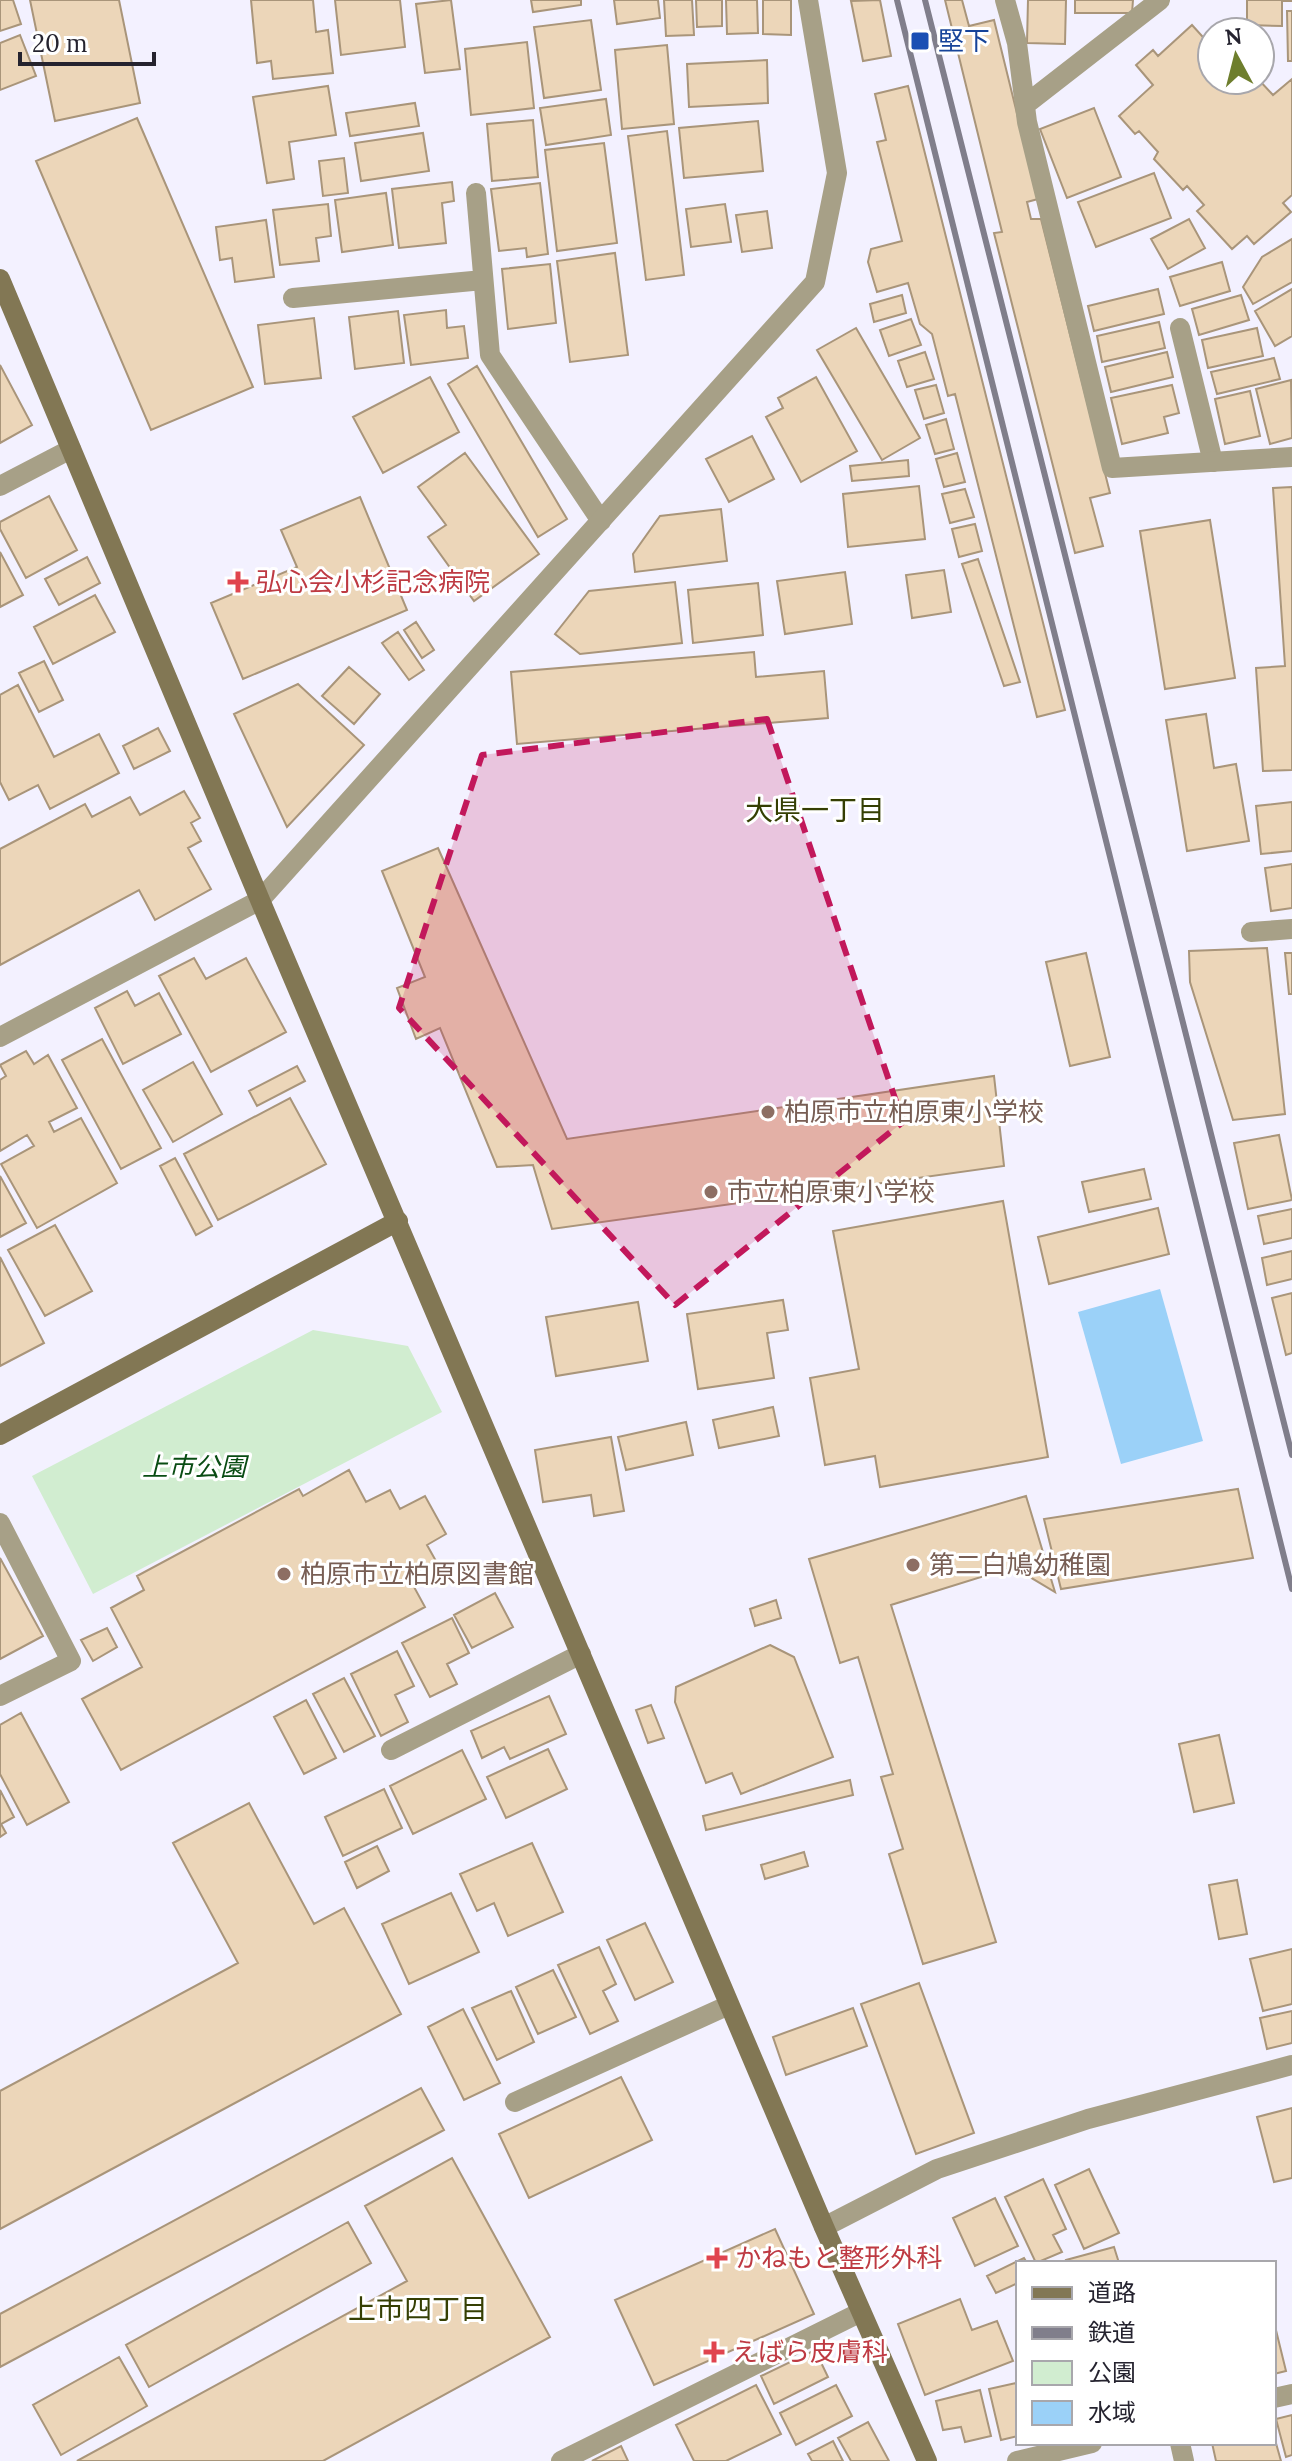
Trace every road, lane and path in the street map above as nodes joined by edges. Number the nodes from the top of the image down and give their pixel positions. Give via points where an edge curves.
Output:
1 (808, 0) edge
2 (1005, 0) edge
3 (1160, 0) edge
4 (1025, 105) junction
5 (476, 193) dead end
6 (0, 279) edge
7 (483, 280) junction
8 (293, 298) dead end
9 (1180, 328) dead end
10 (71, 449) junction
11 (1292, 457) edge
12 (1213, 462) junction
13 (0, 486) edge
14 (601, 521) junction
15 (260, 900) junction
16 (1292, 929) edge
17 (1251, 932) dead end
18 (0, 1037) edge
19 (398, 1221) junction
20 (0, 1435) edge
21 (0, 1523) edge
22 (581, 1654) junction
23 (0, 1696) edge
24 (391, 1750) dead end
25 (729, 2005) junction
26 (1292, 2065) edge
27 (515, 2102) dead end
28 (824, 2227) junction
29 (861, 2312) junction
30 (1084, 2445) edge
31 (561, 2461) edge
32 (927, 2461) edge
33 (1017, 2461) edge

1 - 14 street via 837,173 815,282
2 - 4 street
3 - 4 street
4 - 12 street via 1112,468
5 - 7 street
6 - 10 street
7 - 8 street
7 - 14 street via 490,355
9 - 12 street
10 - 13 street
10 - 15 street
11 - 12 street
14 - 15 street
15 - 18 street
15 - 19 street
16 - 17 street
19 - 20 street
19 - 22 street
21 - 23 street via 71,1661
22 - 24 street
22 - 25 street
25 - 27 street
25 - 28 street
26 - 28 street via 1088,2119 937,2169
28 - 29 street
29 - 31 street
29 - 32 street
30 - 33 street

